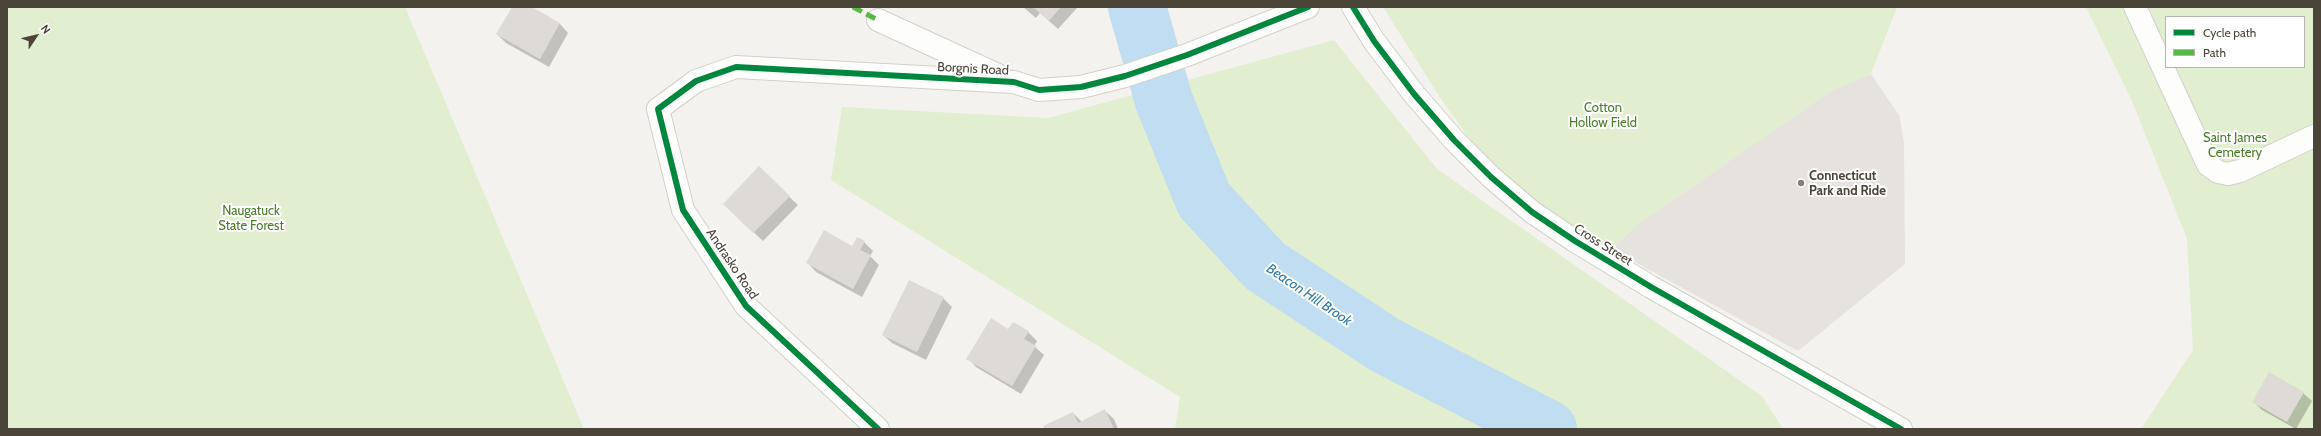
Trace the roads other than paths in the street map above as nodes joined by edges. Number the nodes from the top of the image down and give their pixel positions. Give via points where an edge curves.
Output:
1 (1308, 7) edge
2 (1352, 7) edge
3 (2135, 7) edge
4 (878, 20) dead end
5 (1014, 82) junction
6 (658, 110) joint
7 (2314, 136) edge
8 (878, 429) edge
9 (1901, 429) edge

1 - 5 street, Borgnis Road via 1187,55 1125,76 1081,87 1039,90
2 - 9 street, Cross Street via 1414,94 1449,134 1491,177 1532,212 1575,242 1651,287
3 - 7 street via 2208,165 2218,172 2228,174 2240,171
4 - 5 street
5 - 6 street, Borgnis Road via 736,67 696,81
6 - 8 street, Andrasko Road via 683,210 746,306

